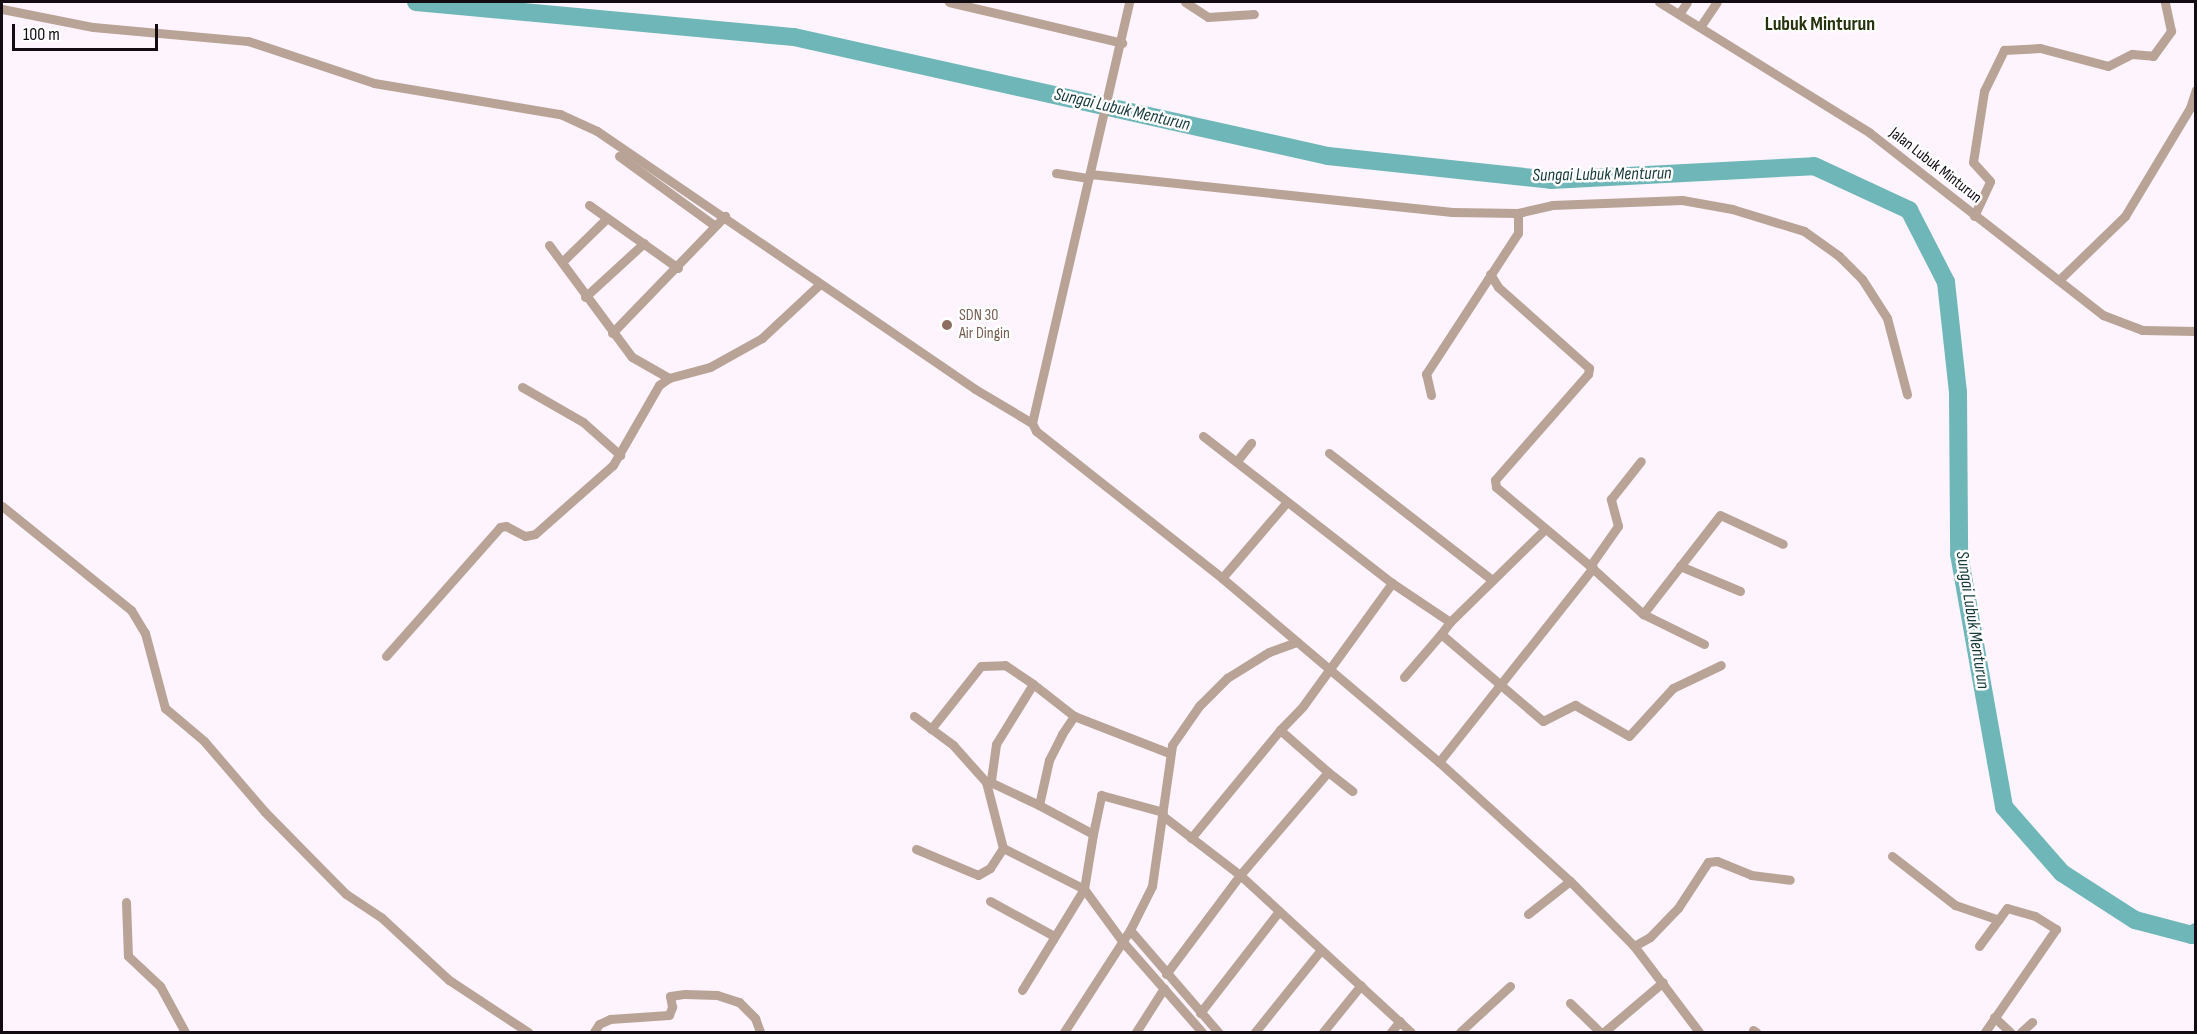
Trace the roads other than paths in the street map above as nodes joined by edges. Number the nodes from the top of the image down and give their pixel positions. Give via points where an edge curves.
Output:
1 (949, 2) edge
2 (1129, 2) edge
3 (1185, 2) edge
4 (1659, 2) edge
5 (1687, 2) edge
6 (1717, 2) edge
7 (2165, 2) edge
8 (2, 9) edge
9 (1254, 14) dead end
10 (1679, 14) junction
11 (1700, 27) junction
12 (1121, 48) junction
13 (2196, 90) edge
14 (619, 156) dead end
15 (1056, 173) dead end
16 (1089, 176) junction
17 (589, 205) dead end
18 (1518, 213) junction
19 (725, 216) junction
20 (1974, 216) junction
21 (607, 218) junction
22 (714, 225) junction
23 (644, 243) junction
24 (549, 245) dead end
25 (562, 262) junction
26 (678, 268) junction
27 (1490, 274) junction
28 (2059, 280) junction
29 (820, 284) junction
30 (585, 297) junction
31 (2196, 331) edge
32 (612, 333) junction
33 (669, 378) junction
34 (522, 387) dead end
35 (1906, 394) dead end
36 (1431, 395) dead end
37 (1032, 423) junction
38 (1203, 436) dead end
39 (1251, 443) dead end
40 (1329, 453) dead end
41 (620, 455) junction
42 (1238, 461) junction
43 (1641, 461) dead end
44 (1286, 503) junction
45 (2, 506) edge
46 (1545, 529) junction
47 (1783, 544) dead end
48 (1680, 566) junction
49 (1591, 567) junction
50 (1222, 578) junction
51 (1492, 580) junction
52 (1392, 583) junction
53 (1740, 591) dead end
54 (1643, 614) junction
55 (1449, 622) junction
56 (1441, 634) junction
57 (1298, 642) junction
58 (1704, 644) dead end
59 (386, 656) dead end
60 (1721, 665) dead end
61 (1330, 668) junction
62 (1404, 677) dead end
63 (1033, 684) junction
64 (1500, 688) junction
65 (914, 716) dead end
66 (1074, 716) junction
67 (931, 729) junction
68 (1280, 730) junction
69 (1169, 753) junction
70 (1439, 762) junction
71 (1328, 772) junction
72 (989, 781) junction
73 (1352, 790) dead end
74 (1039, 806) junction
75 (1163, 814) junction
76 (1094, 834) junction
77 (1191, 837) junction
78 (1003, 848) junction
79 (916, 849) dead end
80 (1892, 856) dead end
81 (1240, 875) junction
82 (1790, 880) dead end
83 (1570, 881) junction
84 (1084, 889) junction
85 (990, 901) dead end
86 (126, 902) dead end
87 (1279, 911) junction
88 (1528, 914) dead end
89 (1999, 920) junction
90 (1130, 930) junction
91 (1054, 936) junction
92 (1122, 941) junction
93 (1634, 946) junction
94 (1979, 946) dead end
95 (1321, 950) junction
96 (1166, 974) junction
97 (1663, 982) junction
98 (1361, 985) junction
99 (1509, 986) dead end
100 (1164, 988) junction
101 (1022, 990) dead end
102 (1570, 1003) dead end
103 (1200, 1013) junction
104 (1994, 1017) junction
105 (1400, 1021) junction
106 (2032, 1022) dead end
107 (185, 1032) edge
108 (528, 1032) edge
109 (594, 1032) edge
110 (760, 1032) edge
111 (1064, 1032) edge
112 (1136, 1032) edge
113 (1201, 1032) edge
114 (1218, 1032) edge
115 (1255, 1032) edge
116 (1323, 1032) edge
117 (1391, 1032) edge
118 (1411, 1032) edge
119 (1460, 1032) edge
120 (1602, 1032) edge
121 (1699, 1032) edge
122 (1985, 1032) edge
123 (2010, 1032) edge
124 (2021, 1032) edge

1 - 12 street
2 - 12 street
3 - 9 street via 1208,17
4 - 10 street, Jalan Lubuk Minturun
5 - 10 street
6 - 11 street
7 - 20 street via 2171,31 2153,56 2132,54 2108,66 2040,48 2004,50 1984,91 1973,162 1990,181
8 - 19 street via 93,27 248,41 374,83 560,114 597,131
10 - 11 street, Jalan Lubuk Minturun
11 - 20 street, Jalan Lubuk Minturun via 1870,133
12 - 16 street
13 - 28 street via 2190,108 2125,216
14 - 22 street
15 - 16 street
16 - 18 street via 1372,206
16 - 37 street
17 - 21 street
18 - 27 street via 1518,233
18 - 35 street via 1552,205 1682,200 1732,209 1804,231 1839,256 1862,279 1887,318
19 - 22 street
19 - 29 street
20 - 28 street, Jalan Lubuk Minturun
21 - 23 street
21 - 25 street
22 - 26 street
23 - 26 street
23 - 30 street
24 - 25 street
25 - 30 street
26 - 32 street
27 - 36 street via 1426,374
27 - 46 street via 1507,295 1589,368 1588,374 1495,481 1498,489
28 - 31 street, Jalan Lubuk Minturun via 2122,325 2142,330
29 - 33 street via 762,338 710,367
29 - 37 street
30 - 32 street
32 - 33 street via 632,357
33 - 41 street via 653,394
34 - 41 street via 583,422
37 - 50 street via 1036,431
38 - 42 street
39 - 42 street
40 - 51 street
41 - 59 street via 535,534 525,536 500,527
42 - 44 street
43 - 49 street via 1611,499 1618,526
44 - 50 street
44 - 52 street
45 - 108 street via 131,610 145,633 165,708 204,741 252,799 346,894 382,918 449,980
46 - 49 street
46 - 51 street
47 - 48 street via 1723,514
48 - 53 street
48 - 54 street
49 - 54 street
49 - 64 street
50 - 57 street
51 - 55 street
52 - 55 street
52 - 61 street
54 - 58 street
55 - 56 street
56 - 62 street
56 - 64 street
57 - 61 street
57 - 69 street via 1269,652 1227,678 1199,706
60 - 64 street via 1673,688 1629,736 1575,705 1543,721
61 - 68 street
61 - 70 street
63 - 66 street
63 - 67 street via 1005,665 981,666
63 - 72 street via 996,744
64 - 70 street
65 - 67 street
66 - 69 street
66 - 74 street via 1049,760
67 - 72 street
68 - 71 street
68 - 77 street
69 - 75 street
70 - 83 street
71 - 73 street
71 - 81 street
72 - 74 street
72 - 78 street
74 - 76 street
75 - 76 street via 1101,795
75 - 77 street
75 - 90 street via 1152,886
76 - 84 street
77 - 81 street
78 - 79 street via 990,868 978,875
78 - 84 street
80 - 89 street via 1955,906
81 - 87 street
81 - 96 street
82 - 93 street via 1751,875 1717,861 1708,862 1678,908 1650,938
83 - 88 street
83 - 93 street
84 - 91 street
84 - 92 street
85 - 91 street
86 - 107 street via 128,957 160,986
87 - 95 street
87 - 103 street
89 - 94 street
89 - 104 street via 2010,908 2035,916 2056,929
90 - 92 street
90 - 96 street
91 - 101 street
92 - 100 street
92 - 111 street
93 - 97 street
95 - 98 street
95 - 115 street
96 - 103 street
97 - 120 street
97 - 121 street
98 - 105 street
98 - 116 street
99 - 119 street
100 - 112 street
100 - 113 street
102 - 120 street
103 - 114 street
104 - 122 street
104 - 123 street
105 - 117 street
105 - 118 street
106 - 124 street
109 - 110 street via 599,1024 610,1019 669,1015 670,996 685,994 717,995 739,1002 755,1018

